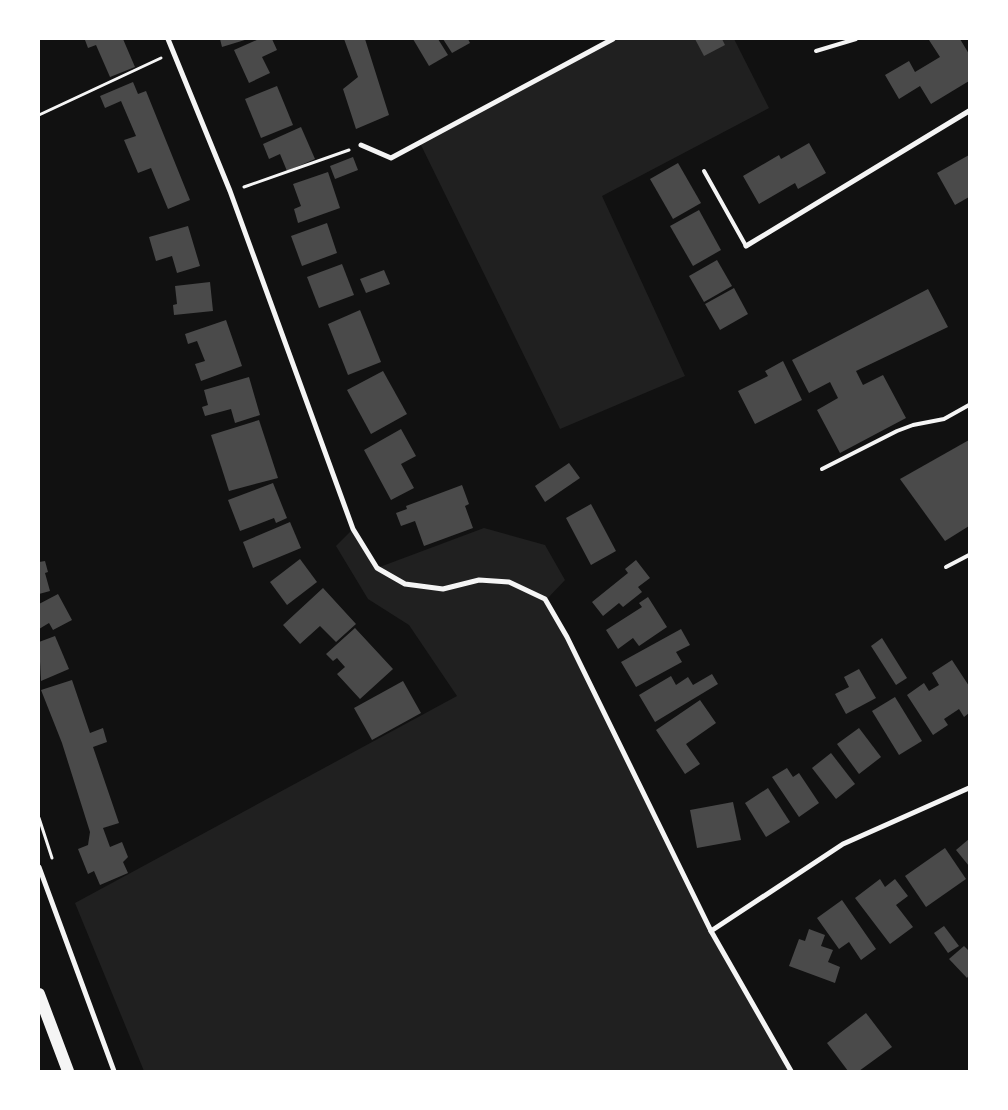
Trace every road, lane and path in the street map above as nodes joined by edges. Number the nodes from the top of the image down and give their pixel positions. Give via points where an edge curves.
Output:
1 (168, 39) edge
2 (612, 39) edge
3 (856, 39) edge
4 (816, 51) dead end
5 (154, 61) dead end
6 (969, 111) edge
7 (39, 114) edge
8 (361, 145) joint
9 (704, 171) dead end
10 (251, 184) dead end
11 (746, 246) joint
12 (969, 405) edge
13 (822, 469) dead end
14 (969, 556) edge
15 (946, 567) dead end
16 (969, 788) edge
17 (39, 867) edge
18 (711, 931) junction
19 (39, 994) edge
20 (68, 1071) edge
21 (114, 1071) edge
22 (791, 1071) edge

1 - 18 street via 230,191 358,537 377,568 405,584 443,589 479,580 509,582 545,599 567,637
2 - 8 street via 391,158
3 - 4 lane
5 - 7 path
6 - 11 street
8 - 10 path
9 - 11 lane
12 - 13 lane via 944,419 897,431
14 - 15 lane
16 - 18 street via 843,844
17 - 21 street
18 - 22 street
19 - 20 main road

